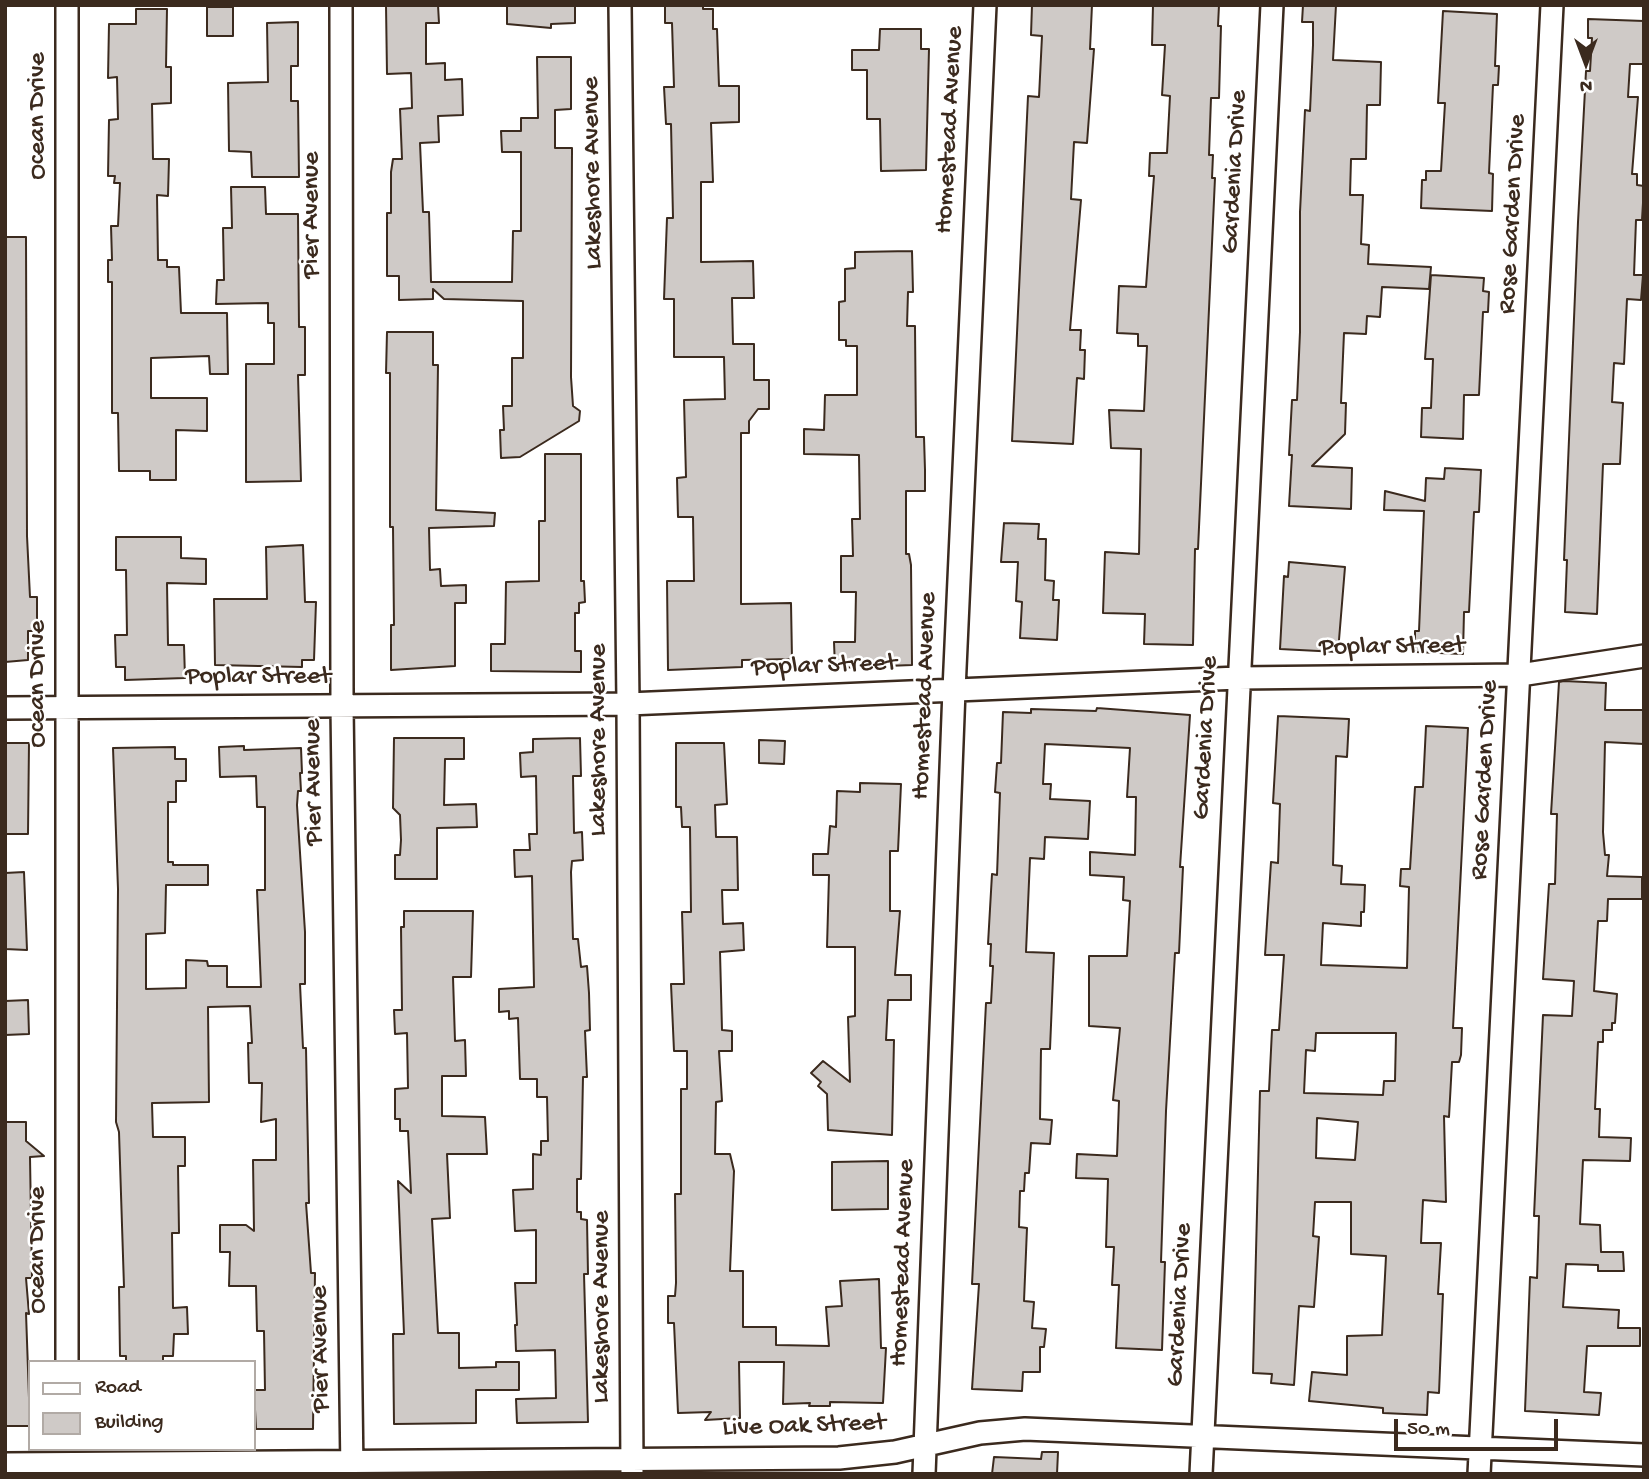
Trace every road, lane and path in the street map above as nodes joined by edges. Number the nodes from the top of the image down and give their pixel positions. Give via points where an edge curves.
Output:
1 (67, 5) edge
2 (341, 5) edge
3 (620, 5) edge
4 (985, 5) edge
5 (1272, 5) edge
6 (1552, 5) edge
7 (1644, 656) edge
8 (1520, 675) junction
9 (1238, 678) junction
10 (954, 690) junction
11 (628, 704) junction
12 (342, 706) junction
13 (67, 707) junction
14 (5, 708) edge
15 (67, 1360) edge
16 (1203, 1436) junction
17 (925, 1445) junction
18 (1481, 1449) junction
19 (1644, 1455) edge
20 (67, 1462) edge
21 (5, 1464) edge
22 (632, 1466) edge
23 (352, 1467) edge
24 (924, 1474) edge
25 (1201, 1474) edge
26 (1479, 1474) edge

1 - 13 street, Ocean Drive
2 - 12 street, Pier Avenue
3 - 11 street, Lakeshore Avenue
4 - 10 street, Homestead Avenue
5 - 9 street, Gardenia Drive
6 - 8 street, Rose Garden Drive
7 - 8 street, Poplar Street
8 - 9 street, Poplar Street
8 - 18 street, Rose Garden Drive
9 - 10 street, Poplar Street
9 - 16 street, Gardenia Drive
10 - 11 street, Poplar Street
10 - 17 street, Homestead Avenue
11 - 12 street, Poplar Street
11 - 22 street, Lakeshore Avenue
12 - 13 street, Poplar Street
12 - 23 street, Pier Avenue
13 - 14 street, Poplar Street
13 - 15 street, Ocean Drive
16 - 17 street, Live Oak Street via 1025,1429
16 - 18 street, Live Oak Street
16 - 25 street, Gardenia Drive
17 - 22 street, Live Oak Street via 839,1458
17 - 24 street, Homestead Avenue
18 - 19 street, Live Oak Street
18 - 26 street, Rose Garden Drive
20 - 21 street, Live Oak Street
20 - 23 street, Live Oak Street
22 - 23 street, Live Oak Street

